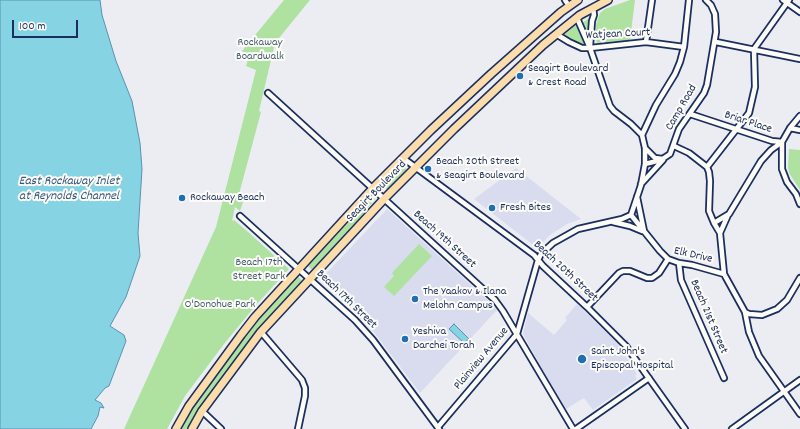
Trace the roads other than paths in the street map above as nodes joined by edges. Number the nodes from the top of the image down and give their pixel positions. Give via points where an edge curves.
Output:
1 (578, 0) edge
2 (608, 0) edge
3 (652, 0) edge
4 (706, 0) edge
5 (690, 1) edge
6 (786, 1) edge
7 (568, 2) edge
8 (593, 8) junction
9 (800, 12) edge
10 (577, 18) junction
11 (556, 34) junction
12 (646, 42) junction
13 (716, 42) junction
14 (684, 47) junction
15 (590, 48) junction
16 (754, 50) junction
17 (800, 59) edge
18 (268, 93) dead end
19 (690, 114) junction
20 (800, 116) edge
21 (790, 128) junction
22 (737, 130) junction
23 (800, 130) edge
24 (642, 135) junction
25 (782, 142) junction
26 (674, 146) junction
27 (645, 148) junction
28 (403, 158) junction
29 (664, 159) junction
30 (645, 164) junction
31 (416, 167) junction
32 (707, 167) junction
33 (641, 185) junction
34 (373, 188) junction
35 (637, 197) junction
36 (384, 199) junction
37 (800, 204) edge
38 (729, 214) junction
39 (631, 215) junction
40 (240, 216) dead end
41 (610, 222) junction
42 (714, 223) junction
43 (644, 232) junction
44 (720, 233) junction
45 (668, 258) junction
46 (538, 260) junction
47 (678, 263) junction
48 (300, 269) junction
49 (724, 274) junction
50 (310, 278) junction
51 (800, 278) edge
52 (587, 307) junction
53 (746, 312) junction
54 (261, 332) junction
55 (518, 334) junction
56 (649, 378) junction
57 (724, 378) dead end
58 (800, 380) edge
59 (784, 391) junction
60 (202, 411) junction
61 (800, 414) edge
62 (439, 428) edge
63 (176, 429) edge
64 (192, 429) edge
65 (221, 429) edge
66 (298, 429) edge
67 (573, 429) edge
68 (576, 429) edge
69 (685, 429) edge
70 (732, 429) edge

1 - 7 main road, Seagirt Boulevard
2 - 8 main road, Seagirt Boulevard
3 - 12 street
4 - 13 street, Camp Road via 715,14
5 - 14 street
6 - 9 street
6 - 16 street
7 - 28 main road, Seagirt Boulevard
8 - 10 main road, Seagirt Boulevard
8 - 15 street
10 - 11 main road, Seagirt Boulevard
10 - 15 street
11 - 15 street, Watjean Court via 580,47
11 - 31 main road, Seagirt Boulevard
12 - 14 street, Watjean Court
12 - 15 street, Watjean Court
13 - 16 street
13 - 19 street, Camp Road via 708,85
14 - 24 street via 675,74
15 - 24 street via 610,106
16 - 17 street
16 - 22 street via 755,87 749,113
18 - 34 street, Beach 19th Street
19 - 22 street, Briar Place
19 - 26 street, Camp Road via 679,129
20 - 21 street
21 - 23 street
21 - 25 street
22 - 25 street, Briar Place
22 - 32 street
24 - 27 street
25 - 37 street, Briar Place via 782,169
25 - 38 street via 761,161
26 - 29 street, Camp Road
26 - 32 street
27 - 29 street via 655,158
27 - 30 street
28 - 31 street, Beach 20th Street
28 - 34 main road, Seagirt Boulevard
29 - 30 street
29 - 33 street, Camp Road
30 - 33 street
31 - 36 main road, Seagirt Boulevard
31 - 46 street, Beach 20th Street via 534,254
32 - 42 street via 710,181 709,211
33 - 35 street
34 - 36 street, Beach 19th Street
34 - 48 main road, Seagirt Boulevard
35 - 39 street
35 - 43 street
36 - 50 main road, Seagirt Boulevard
36 - 55 street, Beach 19th Street via 495,300
38 - 42 street
38 - 44 street
39 - 41 street, Plainview Avenue
39 - 43 street
40 - 48 street, Beach 17th Street
41 - 43 street
41 - 46 street, Plainview Avenue via 594,224 564,236 541,254
42 - 44 street
43 - 45 street
44 - 49 street
45 - 47 street, Elk Drive
45 - 52 street, Elk Drive via 659,273 652,278 630,271 619,272
46 - 52 street, Beach 20th Street
46 - 55 street, Plainview Avenue
47 - 49 street, Elk Drive
47 - 57 street, Beach 21st Street via 682,280
48 - 50 street, Beach 17th Street
48 - 63 main road, Seagirt Boulevard via 240,335 193,400
49 - 53 street
50 - 54 main road, Seagirt Boulevard
50 - 62 street, Beach 17th Street via 373,340
51 - 53 street via 787,300 777,309 762,315
52 - 56 street, Beach 20th Street via 626,346
53 - 59 street via 749,332 759,356
54 - 60 main road, Seagirt Boulevard
54 - 66 street via 302,380 305,396
55 - 62 street, Plainview Avenue
55 - 67 street, Beach 19th Street
56 - 68 street
56 - 69 street, Beach 20th Street
58 - 59 street
59 - 61 street
59 - 70 street
60 - 64 main road, Seagirt Boulevard
60 - 65 street

